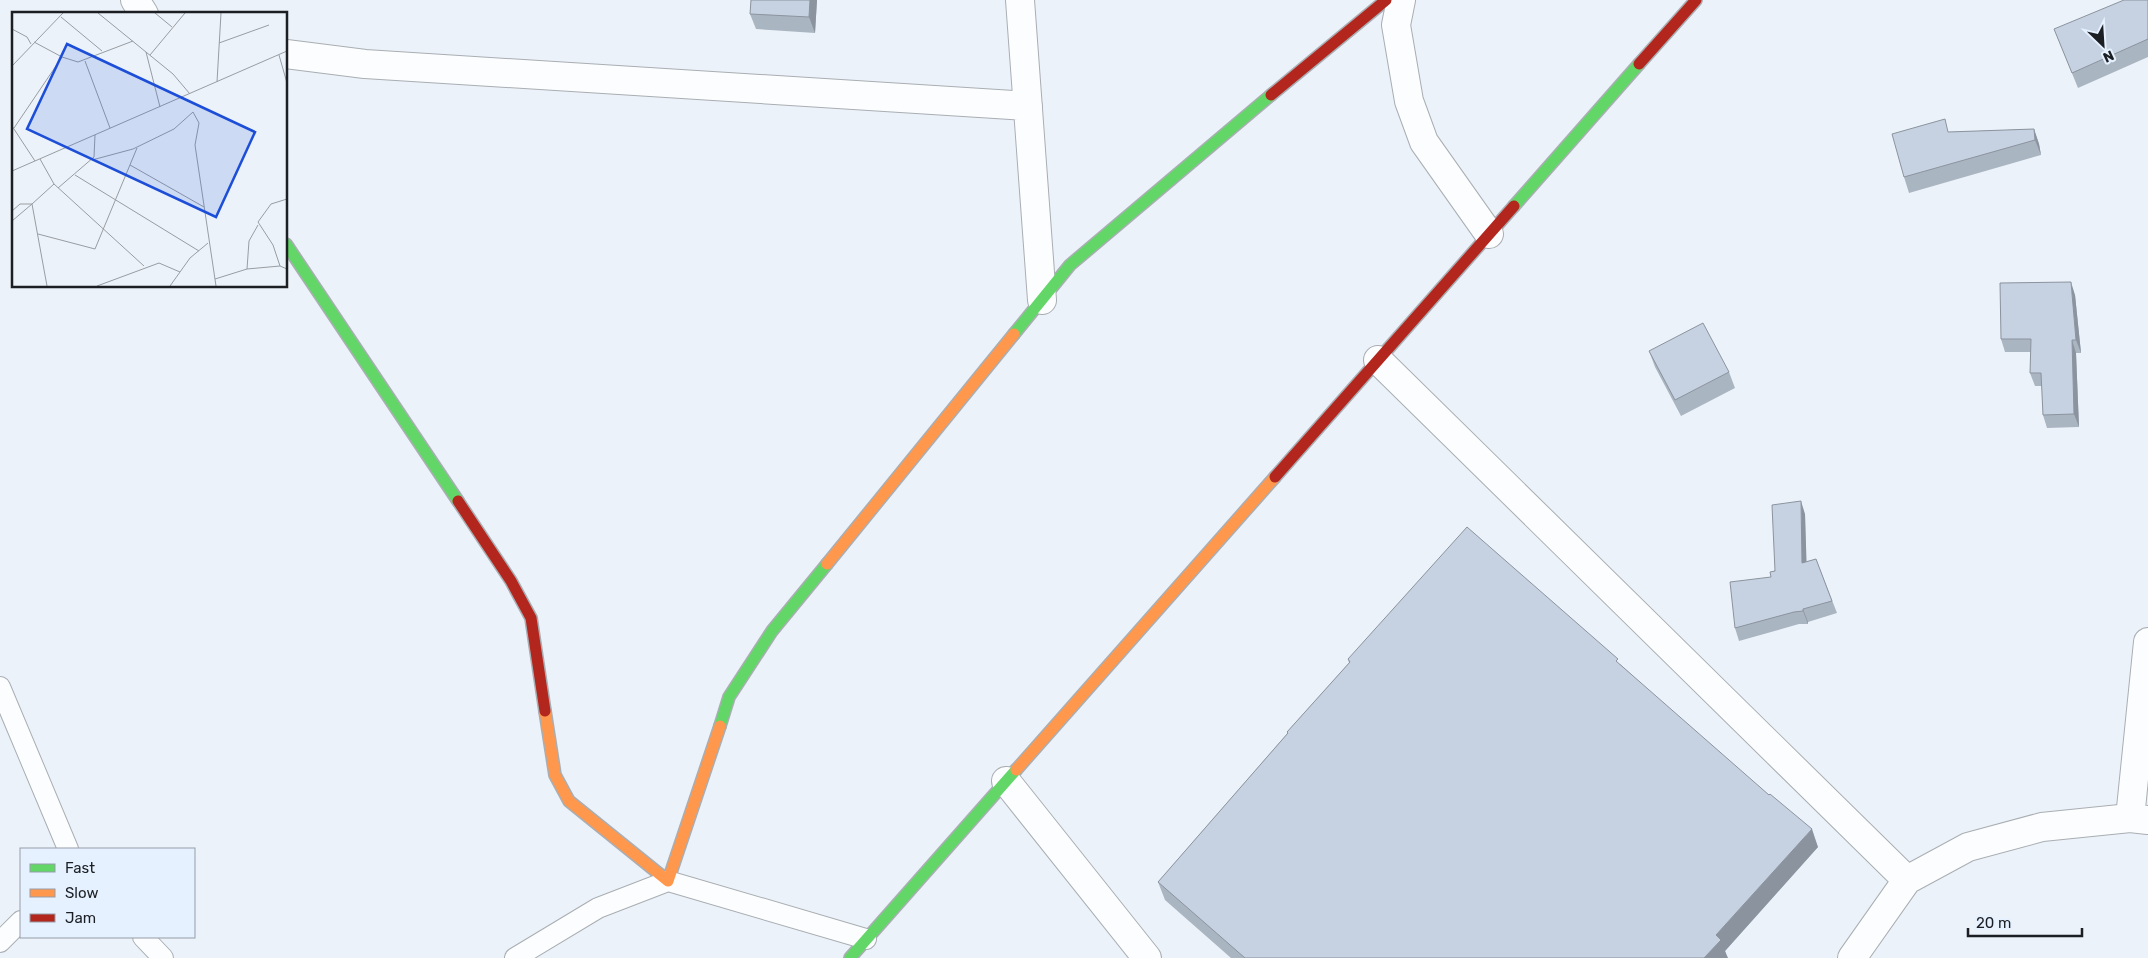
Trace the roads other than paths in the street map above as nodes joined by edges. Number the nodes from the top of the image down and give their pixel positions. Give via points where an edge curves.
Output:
1 (135, 0) edge
2 (1020, 0) edge
3 (1386, 0) edge
4 (1401, 0) edge
5 (1696, 0) edge
6 (143, 12) edge
7 (288, 54) edge
8 (1028, 106) junction
9 (1489, 234) junction
10 (288, 247) edge
11 (1042, 300) junction
12 (1378, 360) junction
13 (2148, 642) edge
14 (0, 687) edge
15 (1006, 781) junction
16 (2139, 819) edge
17 (68, 848) edge
18 (1907, 880) junction
19 (668, 881) junction
20 (20, 922) edge
21 (144, 938) edge
22 (866, 940) junction
23 (0, 942) edge
24 (163, 958) edge
25 (514, 958) edge
26 (850, 958) edge
27 (1147, 958) edge
28 (1852, 958) edge

1 - 6 street
2 - 8 street
3 - 11 main road via 1108,231 1070,265
4 - 9 street via 1396,25 1409,102 1424,142
5 - 9 main road
7 - 8 street via 365,64
8 - 11 street
9 - 12 main road
10 - 19 main road via 511,581 531,618 555,775 570,802
11 - 19 main road via 772,631 729,697
12 - 15 main road
12 - 18 street
13 - 16 street
14 - 17 lane
15 - 22 main road
15 - 27 street
16 - 18 street via 2042,827 1968,847
18 - 28 street
19 - 22 lane
19 - 25 lane via 598,908
20 - 23 lane
21 - 24 lane
22 - 26 main road

